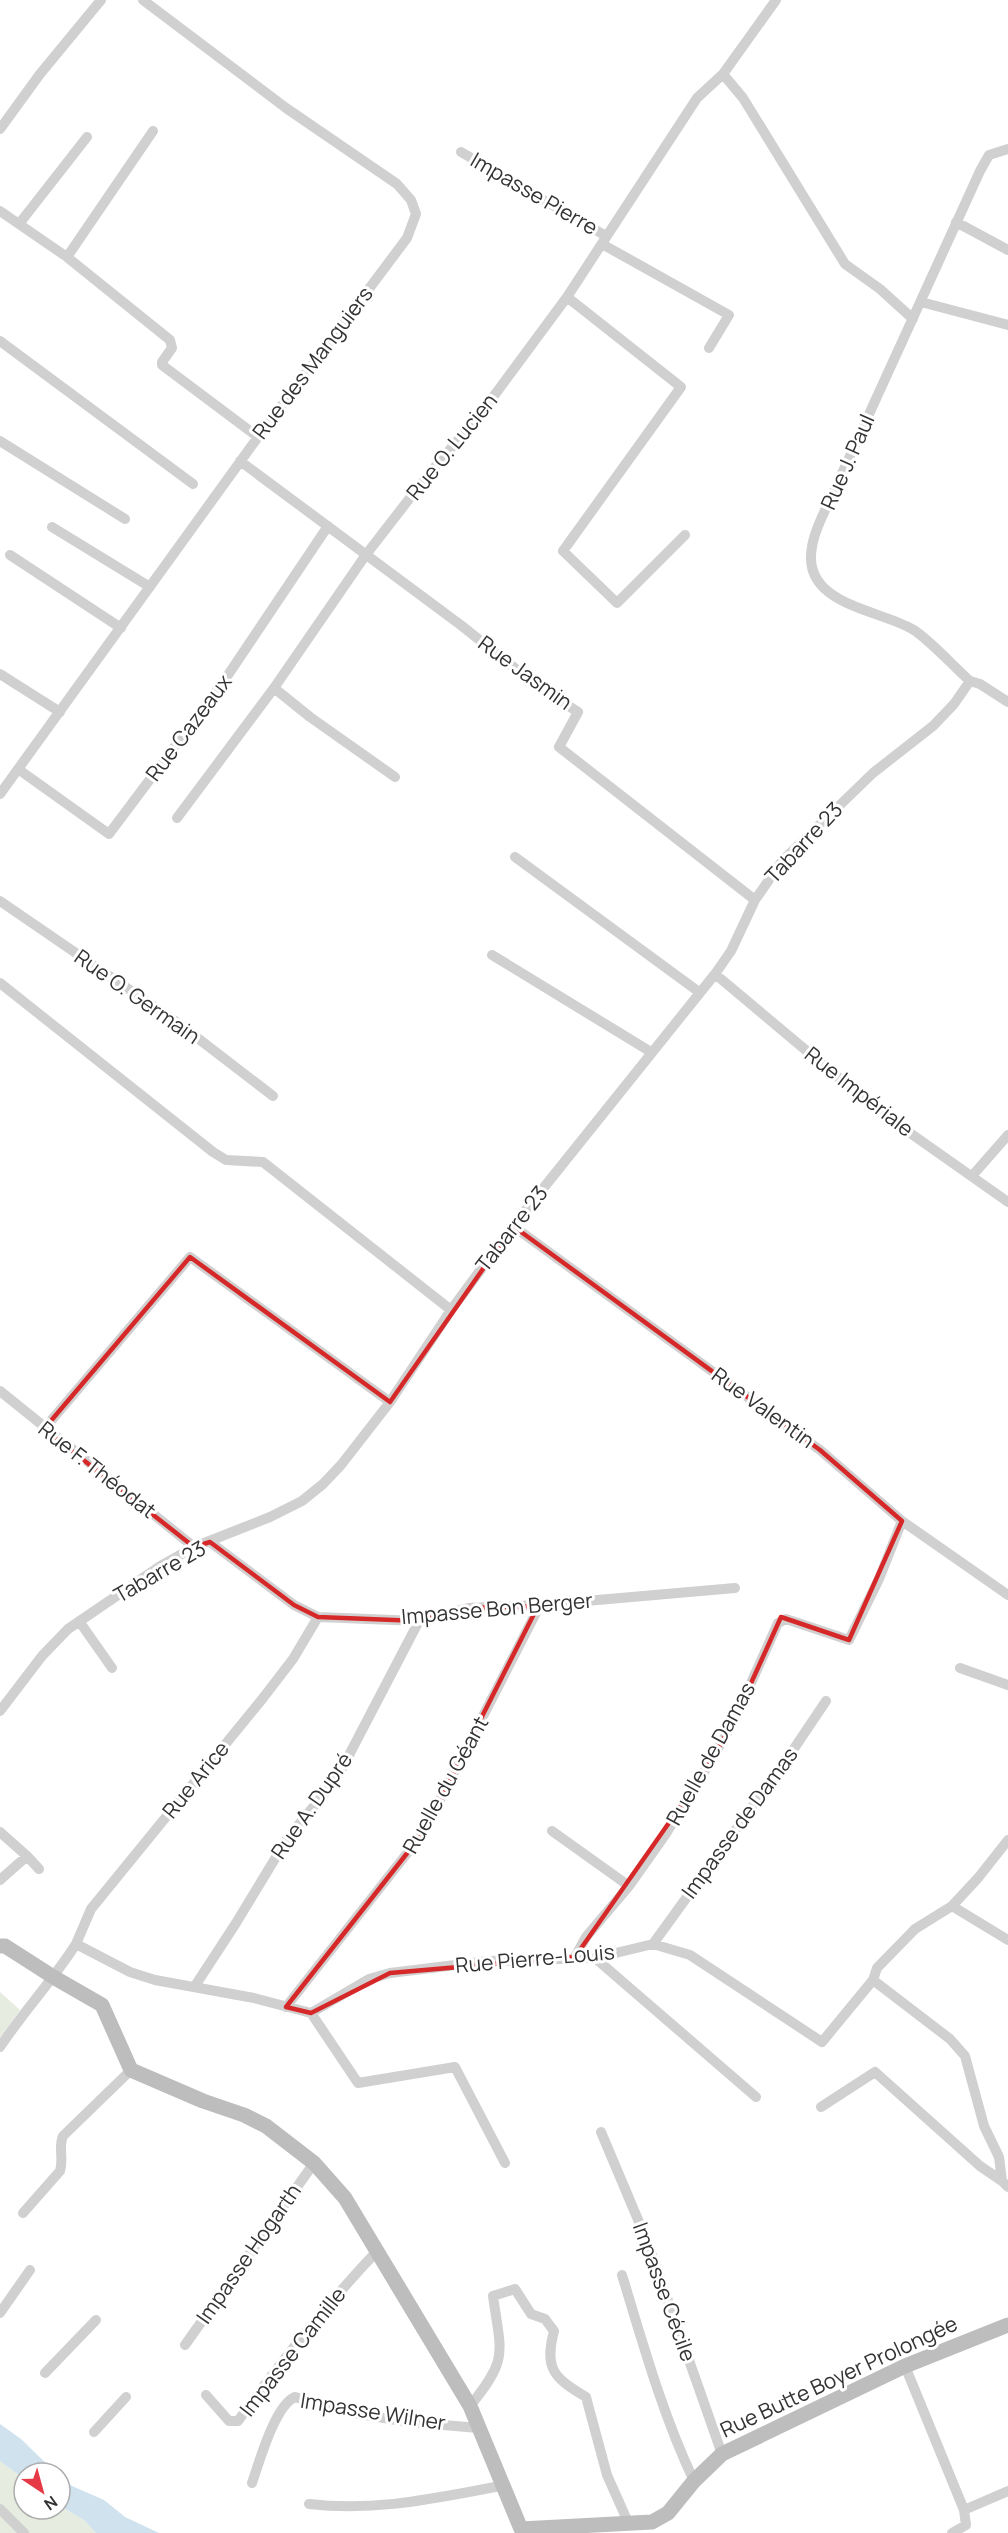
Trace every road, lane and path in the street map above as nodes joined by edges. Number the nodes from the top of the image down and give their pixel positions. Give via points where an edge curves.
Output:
1 (101, 0) edge
2 (143, 0) edge
3 (776, 0) edge
4 (723, 74) junction
5 (0, 129) edge
6 (153, 131) dead end
7 (87, 137) dead end
8 (1008, 149) edge
9 (461, 152) dead end
10 (0, 211) edge
11 (956, 222) junction
12 (19, 224) junction
13 (604, 240) junction
14 (1008, 250) edge
15 (67, 257) junction
16 (567, 297) junction
17 (921, 302) junction
18 (913, 319) junction
19 (1008, 325) edge
20 (0, 341) edge
21 (710, 348) dead end
22 (258, 436) junction
23 (0, 441) edge
24 (240, 461) junction
25 (193, 484) dead end
26 (125, 519) dead end
27 (328, 526) junction
28 (52, 527) dead end
29 (685, 535) dead end
30 (10, 555) dead end
31 (365, 556) junction
32 (150, 587) junction
33 (121, 628) junction
34 (0, 674) edge
35 (970, 681) junction
36 (274, 688) junction
37 (1008, 702) edge
38 (60, 712) junction
39 (18, 770) junction
40 (395, 777) dead end
41 (0, 794) edge
42 (177, 818) dead end
43 (514, 857) dead end
44 (755, 900) junction
45 (0, 901) edge
46 (492, 955) dead end
47 (715, 974) junction
48 (0, 983) edge
49 (699, 993) junction
50 (651, 1052) junction
51 (273, 1096) dead end
52 (1008, 1135) edge
53 (972, 1176) junction
54 (1008, 1202) edge
55 (513, 1226) junction
56 (451, 1310) junction
57 (0, 1391) edge
58 (390, 1402) junction
59 (44, 1429) junction
60 (902, 1521) junction
61 (210, 1542) junction
62 (194, 1547) junction
63 (735, 1588) dead end
64 (1008, 1595) edge
65 (540, 1605) junction
66 (318, 1617) junction
67 (79, 1621) junction
68 (419, 1621) junction
69 (112, 1668) dead end
70 (960, 1668) dead end
71 (1008, 1685) edge
72 (826, 1701) dead end
73 (0, 1711) edge
74 (552, 1831) dead end
75 (0, 1832) edge
76 (1008, 1840) edge
77 (27, 1856) junction
78 (39, 1869) dead end
79 (0, 1881) edge
80 (629, 1886) junction
81 (952, 1906) junction
82 (1008, 1940) edge
83 (2, 1943) edge
84 (76, 1944) junction
85 (653, 1944) junction
86 (575, 1958) junction
87 (595, 1958) junction
88 (55, 1978) junction
89 (873, 1980) junction
90 (195, 1986) junction
91 (286, 2007) junction
92 (311, 2013) junction
93 (0, 2047) edge
94 (132, 2070) junction
95 (756, 2097) dead end
96 (821, 2107) dead end
97 (601, 2132) dead end
98 (314, 2163) junction
99 (505, 2163) dead end
100 (1005, 2184) edge
101 (23, 2212) dead end
102 (378, 2250) junction
103 (30, 2270) dead end
104 (622, 2275) dead end
105 (0, 2313) edge
106 (96, 2320) dead end
107 (1008, 2325) edge
108 (185, 2345) dead end
109 (905, 2366) junction
110 (45, 2373) dead end
111 (206, 2395) dead end
112 (126, 2397) dead end
113 (470, 2406) junction
114 (478, 2427) junction
115 (94, 2432) dead end
116 (722, 2454) junction
117 (694, 2481) junction
118 (252, 2483) dead end
119 (501, 2486) junction
120 (1008, 2491) edge
121 (309, 2504) dead end
122 (0, 2509) edge
123 (963, 2510) junction
124 (627, 2522) junction
125 (654, 2528) edge
126 (24, 2533) edge
127 (952, 2533) edge

1 - 5 street
2 - 22 street, Rue des Manguiers via 286,108 397,184 411,200 416,214 407,238
3 - 4 street, Rue O. Lucien
4 - 13 street, Rue O. Lucien via 698,98
4 - 18 street via 743,98 845,264
6 - 15 street
7 - 12 street
8 - 11 street, Rue J. Paul via 989,155
9 - 13 street, Impasse Pierre
10 - 12 street
11 - 14 street
11 - 17 street, Rue J. Paul
12 - 15 street
13 - 16 street, Rue O. Lucien
13 - 21 street, Impasse Pierre via 729,315
15 - 22 street via 170,340 172,348 162,365
16 - 29 street via 681,387 563,551 617,603
16 - 31 street, Rue O. Lucien via 483,412
17 - 18 street, Rue J. Paul
17 - 19 street
18 - 35 street, Rue J. Paul via 828,504 812,544 811,564 830,594 913,629
20 - 25 street
22 - 24 street, Rue des Manguiers
23 - 26 street
24 - 27 street, Rue Jasmin
24 - 32 street, Rue des Manguiers
27 - 31 street, Rue Jasmin
27 - 39 street, Rue Cazeaux via 226,678 109,834
28 - 32 street
30 - 33 street
31 - 36 street, Rue O. Lucien
31 - 44 street, Rue Jasmin via 536,685 578,712 559,747
32 - 33 street, Rue des Manguiers
33 - 38 street, Rue des Manguiers
34 - 38 street
35 - 37 street, Rue J. Paul
35 - 44 street, Tabarre 23 via 933,726 873,773 789,854
36 - 40 street
36 - 42 street, Rue O. Lucien
38 - 39 street, Rue des Manguiers
39 - 41 street, Rue des Manguiers
43 - 49 street
44 - 47 street, Tabarre 23 via 731,951
45 - 51 street, Rue O. Germain via 177,1023
46 - 50 street
47 - 49 street, Tabarre 23
47 - 53 street, Rue Impériale via 876,1109
48 - 56 street via 213,1152 226,1160 263,1162
49 - 50 street, Tabarre 23
50 - 55 street, Tabarre 23
52 - 53 street
53 - 54 street, Rue Impériale
55 - 56 street, Tabarre 23
55 - 60 street, Rue Valentin via 820,1449
56 - 58 street, Tabarre 23
57 - 59 street, Rue F. Théodat
58 - 59 street via 190,1257
58 - 61 street, Tabarre 23 via 341,1465 302,1501
59 - 62 street, Rue F. Théodat
60 - 64 street, Rue Valentin
60 - 80 street, Ruelle de Damas via 849,1640 786,1619 778,1623 733,1723
61 - 62 street, Tabarre 23
61 - 66 street, Impasse Bon Berger via 294,1605
62 - 67 street, Tabarre 23
63 - 65 street, Impasse Bon Berger
65 - 68 street, Impasse Bon Berger via 468,1608
65 - 91 street, Ruelle du Géant via 423,1833
66 - 68 street, Impasse Bon Berger
66 - 84 street, Rue Arice via 263,1698 91,1909
67 - 69 street
67 - 73 street, Tabarre 23 via 42,1656
68 - 90 street, Rue A. Dupré via 337,1778 287,1839
70 - 71 street
72 - 85 street, Impasse de Damas
74 - 80 street
75 - 77 street
76 - 81 street
77 - 78 street
77 - 79 street
80 - 86 street, Ruelle de Damas via 586,1937
81 - 82 street
81 - 89 street via 915,1929 877,1968
83 - 88 street
84 - 88 street
84 - 90 street via 130,1972
85 - 87 street, Rue Pierre-Louis
85 - 89 street via 690,1955 822,2042
86 - 87 street, Rue Pierre-Louis
86 - 92 street, Rue Pierre-Louis via 488,1961 390,1973 369,1979
87 - 95 street
88 - 93 street
88 - 94 street via 102,2005
89 - 100 street via 950,2039 965,2056 972,2090 999,2157
90 - 91 street
91 - 92 street
92 - 99 street via 358,2083 455,2067
94 - 98 street, Rue Butte Boyer Prolongée via 266,2126
94 - 101 street via 63,2136 60,2170
96 - 100 street via 875,2072
97 - 116 street, Impasse Cécile via 647,2241
98 - 102 street, Rue Butte Boyer Prolongée via 345,2198
98 - 108 street, Impasse Hogarth
102 - 111 street, Impasse Camille via 284,2357 238,2421 229,2421
102 - 113 street, Rue Butte Boyer Prolongée
103 - 105 street
104 - 117 street via 649,2364
106 - 110 street
107 - 109 street, Rue Butte Boyer Prolongée
109 - 116 street, Rue Butte Boyer Prolongée
109 - 123 street
112 - 115 street
113 - 114 street, Rue Butte Boyer Prolongée
113 - 124 street via 488,2384 500,2360 493,2296 515,2289 531,2314 545,2319 554,2331 548,2352 555,2374 586,2397 607,2475
114 - 118 street, Impasse Wilner via 340,2411 296,2397 286,2403 275,2423
114 - 119 street, Rue Butte Boyer Prolongée
116 - 117 street, Rue Butte Boyer Prolongée
117 - 125 street, Rue Butte Boyer Prolongée
119 - 121 street via 383,2506
119 - 124 street, Rue Butte Boyer Prolongée via 521,2529
120 - 123 street
122 - 126 street
123 - 127 street via 966,2525
124 - 125 street, Rue Butte Boyer Prolongée

